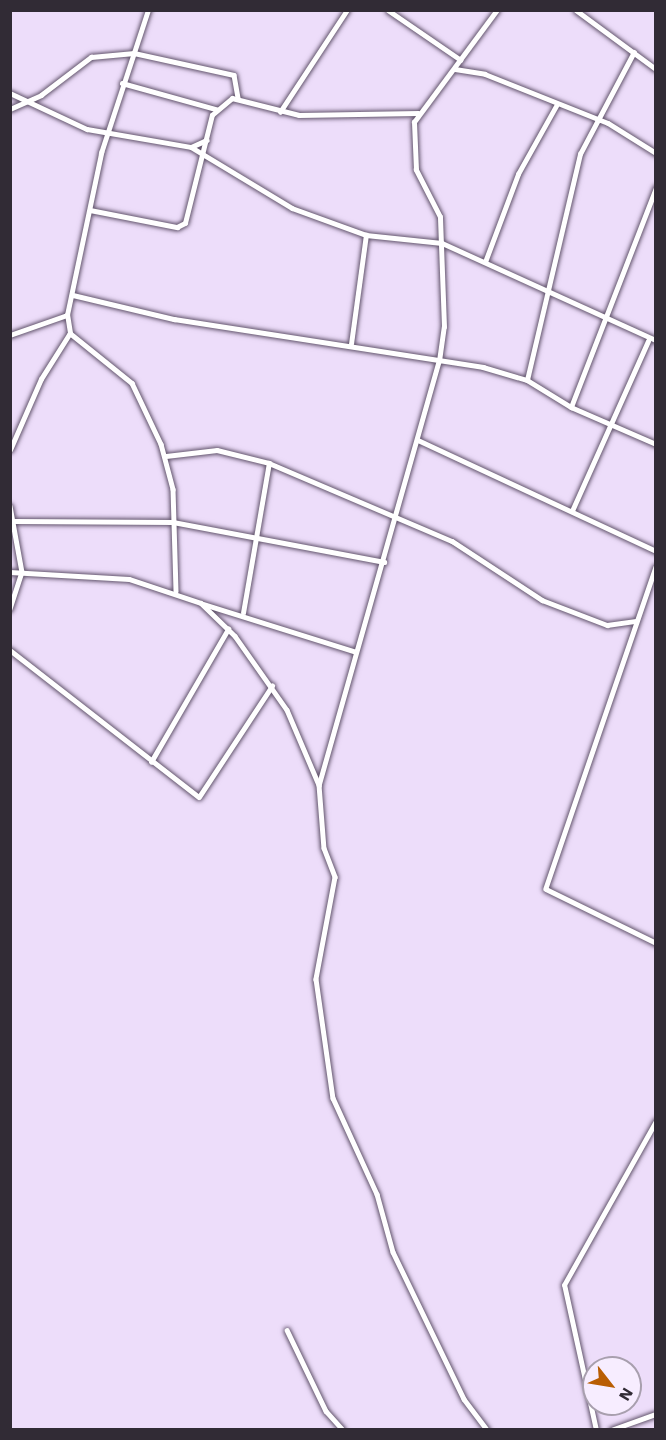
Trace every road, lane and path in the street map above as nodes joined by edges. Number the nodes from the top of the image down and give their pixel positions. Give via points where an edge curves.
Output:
1 (148, 10) edge
2 (347, 10) edge
3 (388, 10) edge
4 (497, 10) edge
5 (576, 10) edge
6 (633, 52) junction
7 (134, 53) junction
8 (461, 60) junction
9 (455, 69) junction
10 (656, 69) edge
11 (122, 83) junction
12 (10, 93) edge
13 (238, 98) junction
14 (29, 103) junction
15 (556, 106) junction
16 (216, 109) junction
17 (10, 110) edge
18 (280, 112) junction
19 (418, 112) junction
20 (597, 118) junction
21 (109, 130) junction
22 (207, 140) junction
23 (191, 147) junction
24 (656, 153) edge
25 (204, 154) junction
26 (656, 188) edge
27 (654, 195) edge
28 (90, 210) junction
29 (366, 235) junction
30 (442, 243) junction
31 (486, 262) junction
32 (549, 288) junction
33 (73, 295) junction
34 (67, 315) junction
35 (607, 317) junction
36 (70, 333) junction
37 (10, 335) edge
38 (648, 340) junction
39 (656, 340) edge
40 (351, 344) junction
41 (439, 361) junction
42 (527, 380) junction
43 (572, 407) junction
44 (614, 424) junction
45 (418, 440) junction
46 (656, 444) edge
47 (10, 450) edge
48 (166, 456) junction
49 (269, 463) junction
50 (10, 506) edge
51 (572, 511) junction
52 (14, 521) junction
53 (395, 521) junction
54 (173, 522) junction
55 (252, 536) junction
56 (656, 551) edge
57 (384, 562) junction
58 (656, 567) edge
59 (10, 572) edge
60 (22, 572) junction
61 (176, 591) junction
62 (201, 603) junction
63 (10, 609) edge
64 (243, 613) junction
65 (636, 621) junction
66 (228, 629) junction
67 (10, 650) edge
68 (356, 652) junction
69 (272, 686) junction
70 (151, 762) junction
71 (319, 785) junction
72 (656, 943) edge
73 (656, 1121) edge
74 (287, 1330) dead end
75 (656, 1414) edge
76 (343, 1430) edge
77 (487, 1430) edge
78 (596, 1430) edge
79 (611, 1430) edge

1 - 7 street
2 - 18 street
3 - 8 street
4 - 8 street
5 - 6 street
6 - 10 street
6 - 20 street
7 - 11 street
7 - 13 street via 231,74 238,79
7 - 14 street via 91,57
8 - 9 street
9 - 15 street via 485,74
9 - 19 street
11 - 16 street
11 - 21 street
12 - 14 street
13 - 16 street
13 - 18 street
14 - 17 street
14 - 21 street via 87,129
15 - 20 street
15 - 31 street via 514,182
16 - 22 street
18 - 19 street
19 - 30 street via 413,132 416,170 436,206
20 - 24 street
20 - 32 street via 570,186
21 - 23 street
21 - 28 street
22 - 23 street
22 - 25 street
23 - 25 street
25 - 28 street via 191,215 180,227
25 - 29 street via 292,208
26 - 27 street
27 - 35 street
28 - 33 street
29 - 30 street
29 - 40 street
30 - 31 street
30 - 41 street
31 - 32 street
32 - 35 street
32 - 42 street
33 - 34 street
33 - 40 street via 174,319
34 - 36 street
34 - 37 street
35 - 38 street
35 - 43 street
36 - 47 street via 40,379
36 - 48 street via 141,395
38 - 39 street
38 - 44 street
40 - 41 street
41 - 42 street
41 - 45 street
42 - 43 street
43 - 44 street
44 - 46 street
44 - 51 street
45 - 51 street
45 - 53 street
48 - 49 street via 217,450
48 - 54 street
49 - 53 street
49 - 55 street
50 - 52 street
51 - 56 street
52 - 54 street
52 - 60 street
53 - 57 street
53 - 65 street via 452,542 542,600 607,625
54 - 55 street
54 - 61 street
55 - 57 street
55 - 64 street
57 - 68 street
58 - 65 street
59 - 60 street
60 - 61 street via 115,577
60 - 63 street
61 - 62 street
62 - 64 street
62 - 66 street
64 - 68 street
65 - 72 street via 546,889
66 - 69 street
66 - 70 street
67 - 70 street
68 - 71 street
69 - 70 street via 202,796
69 - 71 street
71 - 77 street via 324,848 335,877 316,979 329,1048 330,1089 377,1194 393,1252 464,1399
73 - 78 street via 564,1285
74 - 76 street via 326,1411
75 - 79 street

